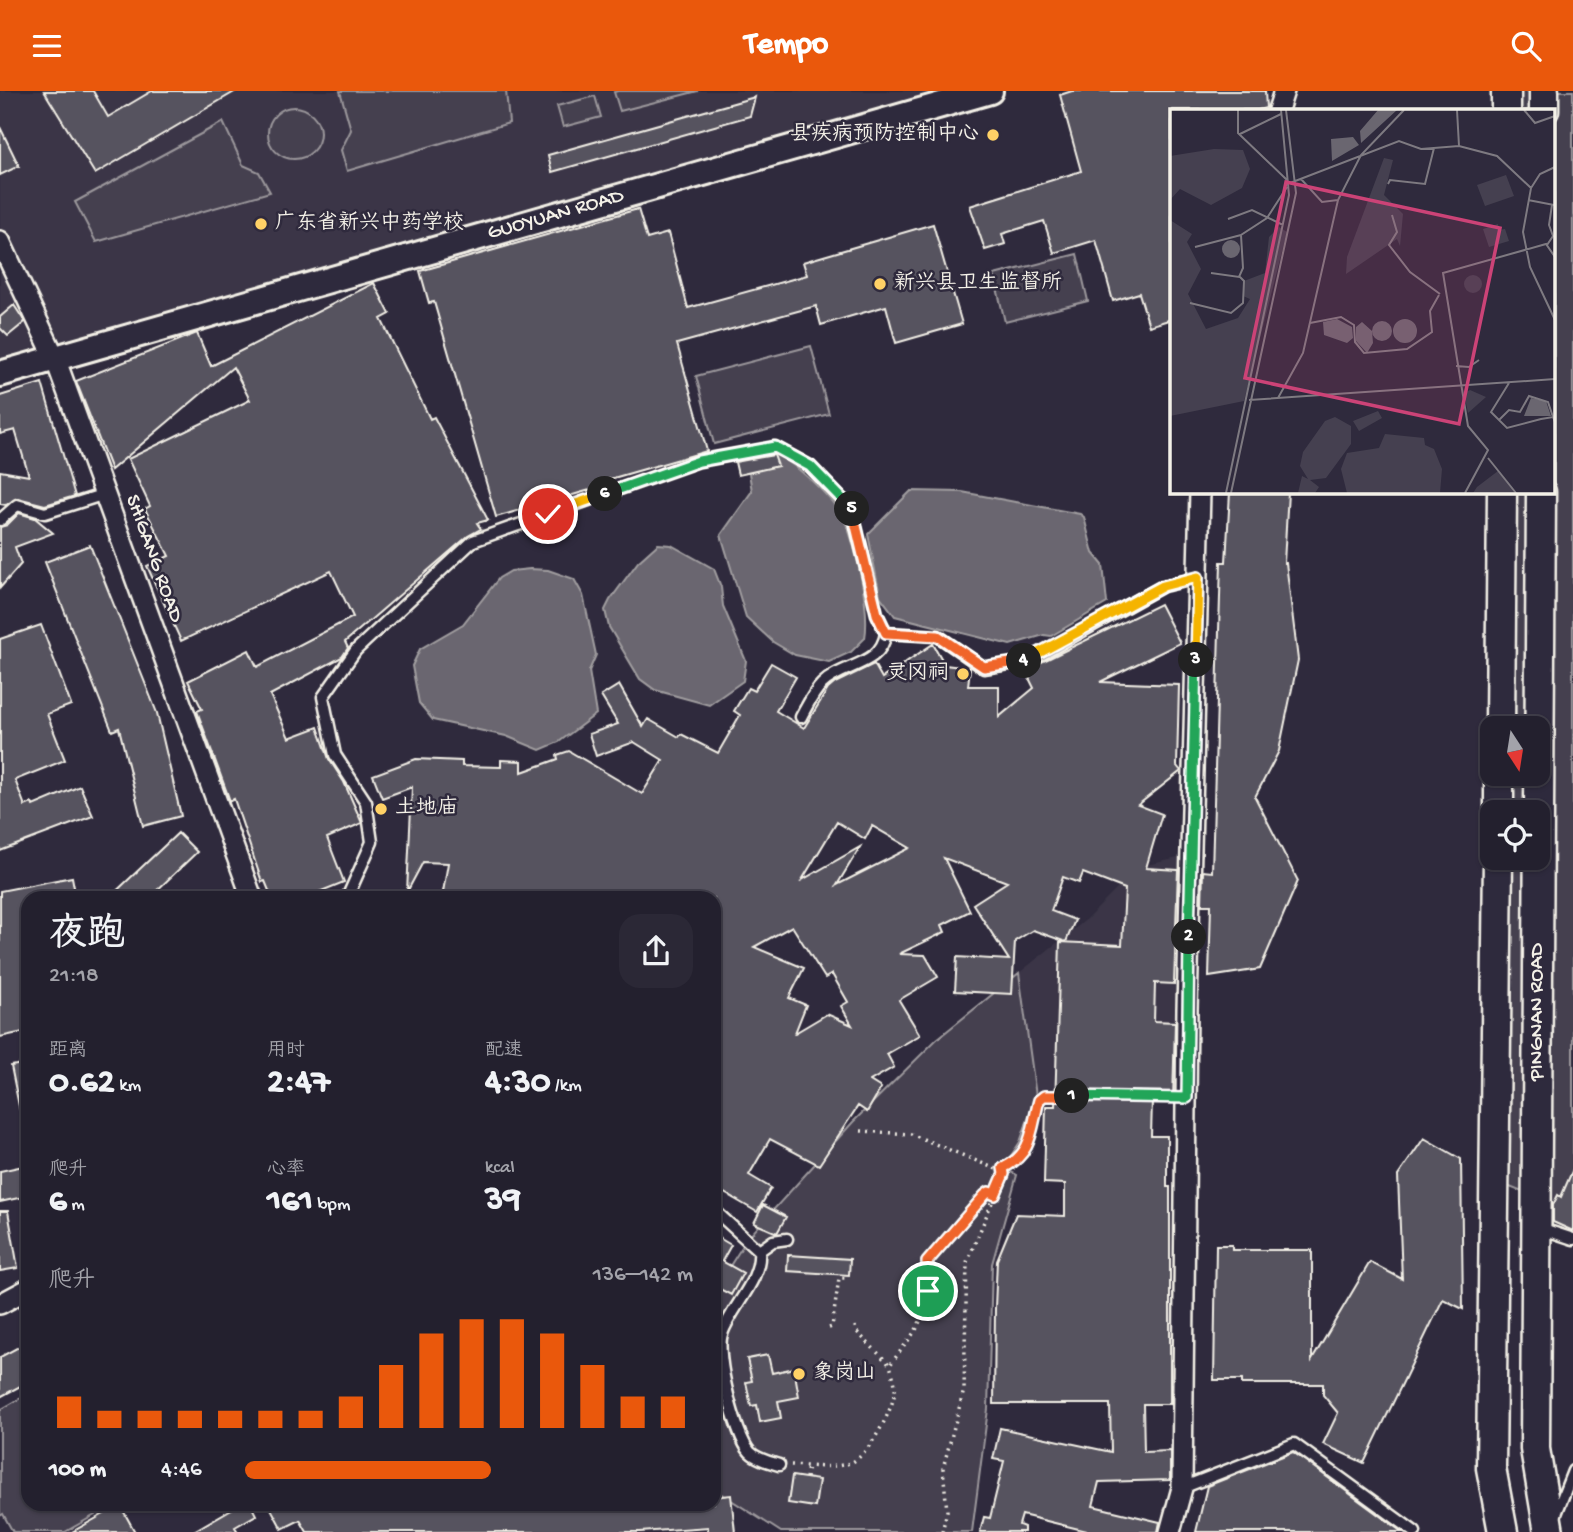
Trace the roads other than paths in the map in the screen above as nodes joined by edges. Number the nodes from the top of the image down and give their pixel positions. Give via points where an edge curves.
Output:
1 (990, 91) edge
2 (1284, 91) edge
3 (1506, 91) edge
4 (1544, 91) edge
5 (1278, 109) edge
6 (1506, 109) edge
7 (1544, 109) edge
8 (0, 241) edge
9 (55, 358) junction
10 (0, 373) edge
11 (1200, 493) edge
12 (1502, 493) edge
13 (1541, 493) edge
14 (105, 494) junction
15 (0, 520) edge
16 (1198, 577) junction
17 (886, 633) junction
18 (1500, 716) edge
19 (801, 717) dead end
20 (1498, 870) edge
21 (249, 891) edge
22 (350, 891) edge
23 (721, 1216) edge
24 (1536, 1226) junction
25 (787, 1239) dead end
26 (1573, 1239) edge
27 (759, 1251) junction
28 (21, 1293) edge
29 (0, 1304) edge
30 (779, 1465) road end
31 (1573, 1471) edge
32 (1182, 1488) junction
33 (1170, 1532) edge
34 (1415, 1532) edge
35 (1503, 1532) edge
36 (1549, 1532) edge

1 - 9 street, GUOYUAN ROAD
2 - 5 street
3 - 6 main road
4 - 7 main road
8 - 9 street, SHIGANG ROAD
9 - 10 street, GUOYUAN ROAD
9 - 14 street, SHIGANG ROAD
11 - 16 street
12 - 18 main road
13 - 24 main road, PINGNAN ROAD
14 - 15 lane via 44,513 17,505
14 - 21 street, SHIGANG ROAD
16 - 17 lane via 1163,586 1029,661 984,667 938,636
16 - 32 street
17 - 19 lane via 884,646 867,662 821,685
17 - 22 lane via 877,614 852,510 810,466 775,447 699,461 473,541 356,650 323,697 335,755 366,803 372,842
20 - 35 main road, PINGNAN ROAD via 1491,1468
23 - 27 lane
24 - 26 lane
24 - 36 main road, PINGNAN ROAD via 1535,1449
25 - 27 lane via 773,1241
27 - 30 lane via 759,1264 724,1328 721,1345 733,1420 740,1435 752,1455
28 - 29 street
31 - 36 lane
32 - 33 street
32 - 34 lane via 1294,1444

